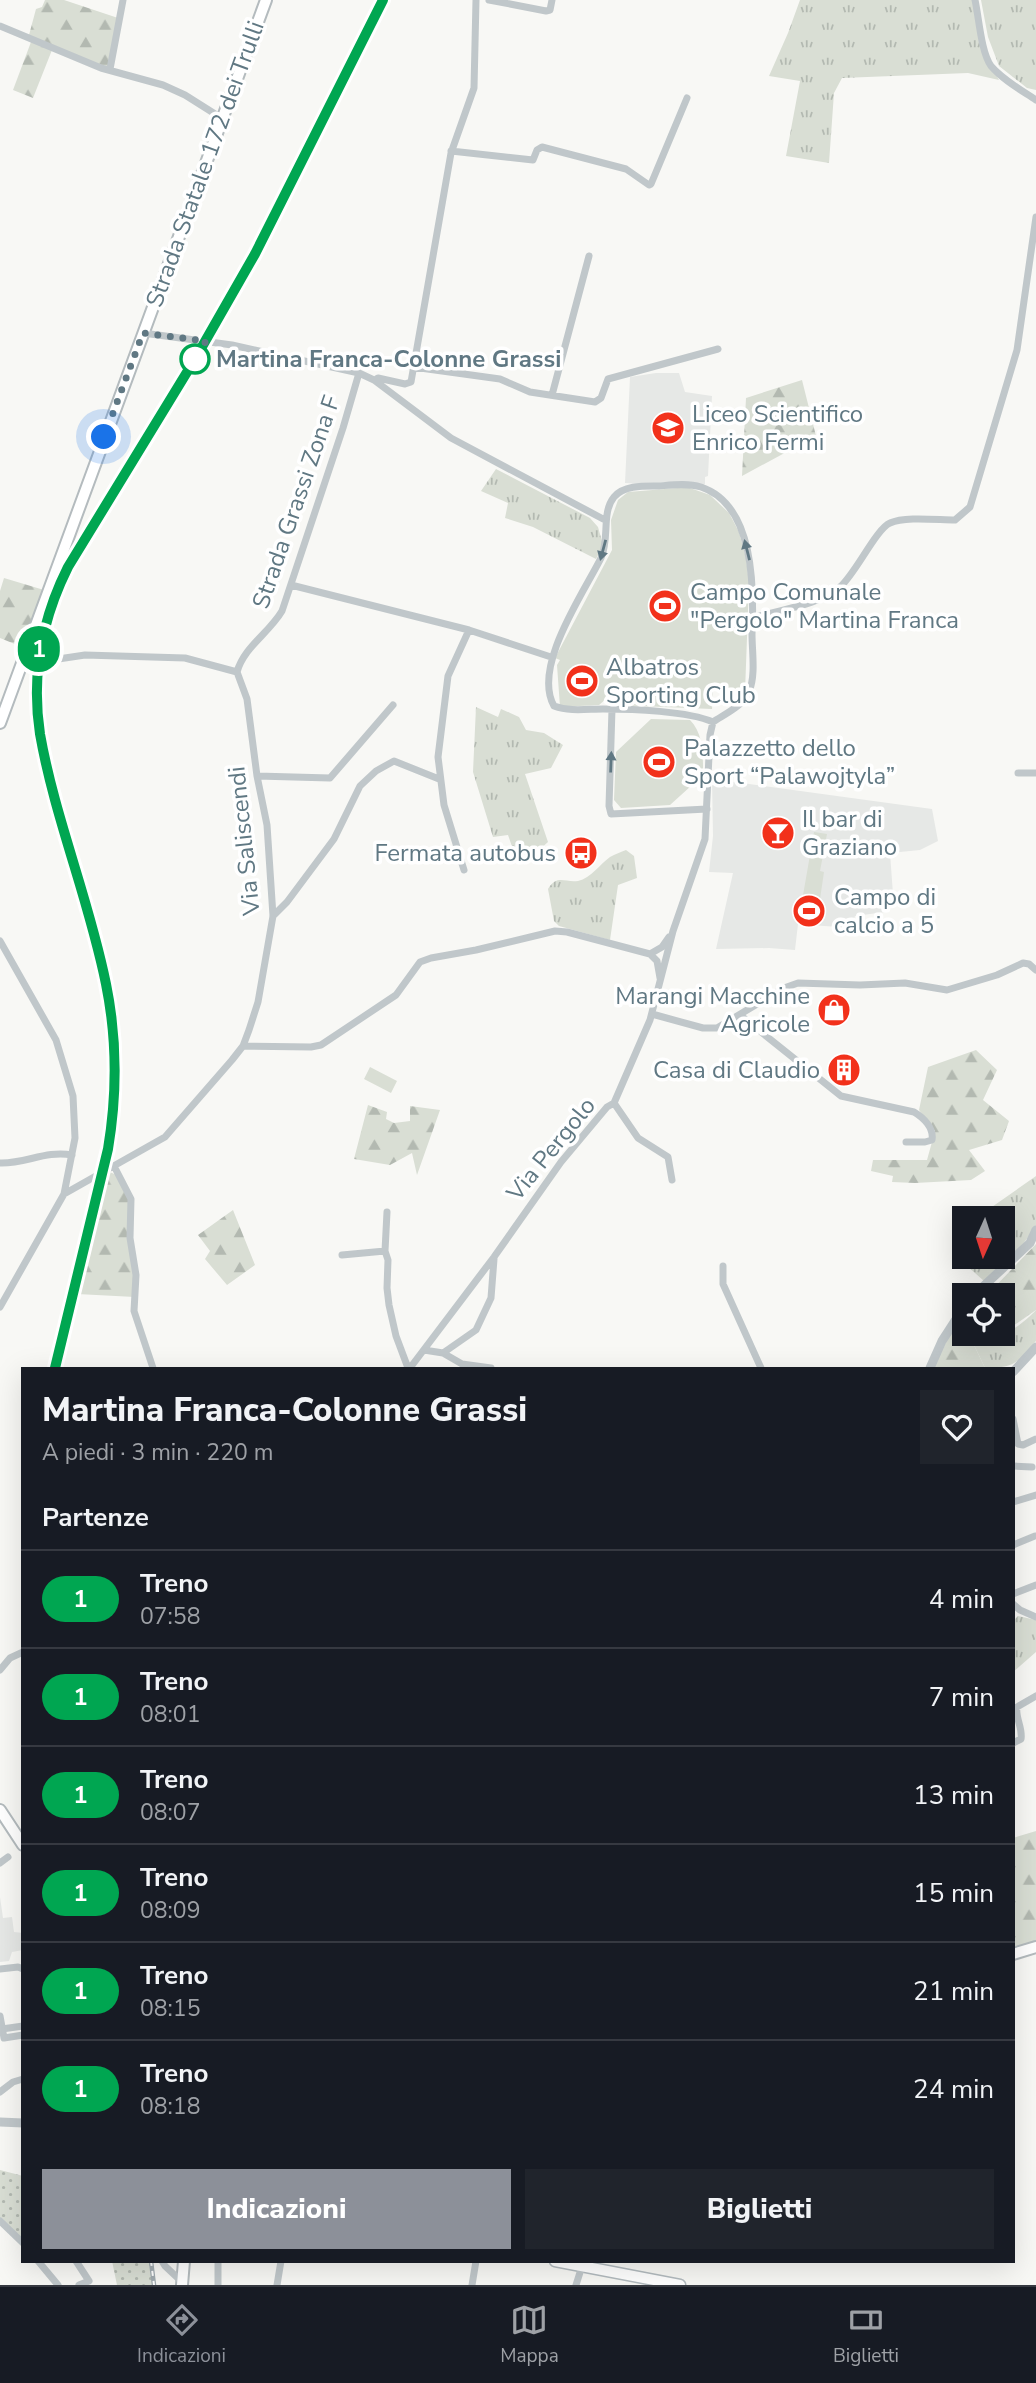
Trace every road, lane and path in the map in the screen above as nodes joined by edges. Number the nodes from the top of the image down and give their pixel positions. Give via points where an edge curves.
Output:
1 (122, 0) edge
2 (266, 0) edge
3 (476, 0) edge
4 (489, 0) edge
5 (552, 0) edge
6 (975, 0) edge
7 (0, 26) edge
8 (110, 69) junction
9 (687, 99) dead end
10 (1036, 100) edge
11 (223, 119) junction
12 (451, 151) junction
13 (1036, 217) edge
14 (589, 256) dead end
15 (143, 333) junction
16 (718, 349) dead end
17 (413, 367) junction
18 (359, 373) junction
19 (374, 380) junction
20 (552, 395) junction
21 (605, 520) junction
22 (291, 585) junction
23 (753, 618) junction
24 (38, 620) junction
25 (469, 630) junction
26 (551, 657) junction
27 (237, 672) junction
28 (393, 705) dead end
29 (612, 709) junction
30 (713, 722) junction
31 (0, 723) edge
32 (1018, 773) dead end
33 (1036, 773) edge
34 (257, 776) junction
35 (439, 779) junction
36 (707, 809) junction
37 (464, 870) dead end
38 (273, 916) junction
39 (673, 931) junction
40 (0, 942) edge
41 (650, 954) junction
42 (1036, 970) edge
43 (661, 983) junction
44 (652, 1014) junction
45 (740, 1015) junction
46 (243, 1046) junction
47 (614, 1103) junction
48 (905, 1142) dead end
49 (72, 1155) junction
50 (0, 1163) edge
51 (114, 1166) junction
52 (672, 1180) dead end
53 (64, 1194) junction
54 (387, 1212) dead end
55 (1036, 1230) edge
56 (385, 1251) junction
57 (342, 1255) dead end
58 (494, 1257) junction
59 (723, 1265) dead end
60 (987, 1283) edge
61 (2, 1297) edge
62 (0, 1307) edge
63 (952, 1326) edge
64 (1036, 1347) edge
65 (424, 1350) junction
66 (443, 1353) junction
67 (153, 1367) edge
68 (409, 1367) edge
69 (410, 1367) edge
70 (484, 1367) edge
71 (761, 1367) edge
72 (930, 1367) edge
73 (1015, 1370) edge
74 (1015, 1429) edge
75 (1036, 1439) edge
76 (1015, 1466) edge
77 (1032, 1467) dead end
78 (1036, 1495) edge
79 (1015, 1502) edge
80 (1035, 1536) edge
81 (1015, 1544) edge
82 (1036, 1585) edge
83 (1015, 1593) edge
84 (1015, 1606) edge
85 (1036, 1617) edge
86 (21, 1653) edge
87 (0, 1670) edge
88 (1036, 1696) edge
89 (1015, 1742) edge
90 (0, 1811) edge
91 (21, 1842) edge
92 (8, 1857) dead end
93 (0, 1863) edge
94 (1036, 1947) edge
95 (1015, 1953) edge
96 (21, 1968) edge
97 (0, 1969) edge
98 (0, 2016) edge
99 (21, 2026) edge
100 (2, 2029) junction
101 (21, 2035) edge
102 (2, 2040) edge
103 (21, 2080) edge
104 (0, 2092) edge
105 (0, 2122) edge
106 (21, 2123) edge
107 (1, 2224) edge
108 (21, 2241) edge
109 (40, 2263) edge
110 (77, 2263) edge
111 (163, 2263) edge
112 (184, 2263) edge
113 (218, 2263) edge
114 (281, 2263) edge
115 (476, 2263) edge
116 (566, 2263) edge
117 (582, 2266) junction
118 (182, 2283) edge
119 (58, 2285) edge
120 (79, 2285) edge
121 (218, 2285) edge
122 (277, 2285) edge
123 (471, 2285) edge
124 (576, 2285) edge
125 (680, 2285) edge

1 - 8 street
2 - 11 main road, Strada Statale 172 dei Trulli
3 - 12 street via 474,88
4 - 5 street via 546,11
6 - 10 street via 992,67
7 - 8 street
8 - 11 street via 174,90
9 - 12 street via 649,185 626,169 542,147 533,160
11 - 15 main road, Strada Statale 172 dei Trulli
12 - 17 street
13 - 23 street via 1017,350 970,507 955,520 890,522 840,587 817,600
14 - 20 street
15 - 18 street, Strada Grassi Zona F via 232,345
15 - 24 main road, Strada Statale 172 dei Trulli
16 - 20 street via 608,379 595,402
17 - 19 street via 408,383
17 - 20 street via 500,379 523,390
18 - 19 street, Strada Grassi Zona F
18 - 22 street, Strada Grassi Zona F
19 - 21 street, Strada Grassi Zona F via 451,438
23 -> 21 street via 747,546 737,520 714,494 682,485 631,487 613,498
21 -> 26 street via 607,546
22 - 25 street
22 - 27 street, Strada Grassi Zona F via 274,625 246,653
23 - 30 street via 748,694
24 - 27 street, bridge via 34,660 85,655 185,658
24 - 31 main road, Strada Statale 172 dei Trulli
25 - 26 street
25 - 35 street via 448,676
26 - 29 street via 549,696 554,706
27 - 34 street, Via Saliscendi via 247,699
28 - 34 street via 330,778
29 - 30 street via 701,716
36 -> 29 street via 611,814
30 - 36 street, Via Pergolo
32 - 33 street
34 - 38 street, Via Saliscendi via 267,825
35 - 37 street
35 - 38 street via 394,761 376,771 360,786 334,839
36 - 39 street, Via Pergolo via 705,839
38 - 46 street, Via Saliscendi via 258,1002
39 - 41 street via 662,947
39 - 43 street, Via Pergolo
40 - 49 street via 56,1040 73,1096
41 - 43 street via 658,965
41 - 46 street via 555,931 446,954 420,962 396,995 321,1045
42 - 45 street via 1023,963 947,990 905,983 799,983
43 - 44 street, Via Pergolo
44 - 45 street via 711,1029
44 - 47 street, Via Pergolo
45 - 48 street via 841,1096 919,1115 932,1131 932,1140
46 - 51 street, Via Saliscendi via 165,1137
47 - 52 street via 638,1138 668,1157
47 - 58 street, Via Pergolo via 561,1162
49 - 50 street via 58,1152
49 - 53 street
51 - 53 street, Via Saliscendi
51 - 67 street via 131,1199 134,1311
53 - 61 street
54 - 56 street
55 - 60 street via 1030,1243
56 - 57 street
56 - 68 street via 389,1305
58 - 65 street, Via Pergolo
58 - 66 street via 491,1298 476,1330
59 - 71 street via 723,1284
61 - 62 street
63 - 72 street
64 - 73 street
65 - 66 street
65 - 69 street, Via Pergolo
66 - 70 street via 462,1364
74 - 75 street via 1018,1444
76 - 77 street
78 - 79 street
80 - 81 street
82 - 83 street
84 - 85 street
86 - 87 street
88 - 89 street via 1017,1707 1022,1735
90 - 91 main road
92 - 93 street
94 - 95 main road
96 - 97 street
98 - 100 street
99 - 100 street
100 - 102 street
101 - 102 street
103 - 104 street
105 - 106 street
107 - 108 street
109 - 119 street
110 - 120 street via 89,2281
111 - 118 street
112 - 118 main road
113 - 121 street
114 - 122 street
115 - 123 street
116 - 117 main road
117 - 124 street
117 - 125 main road

